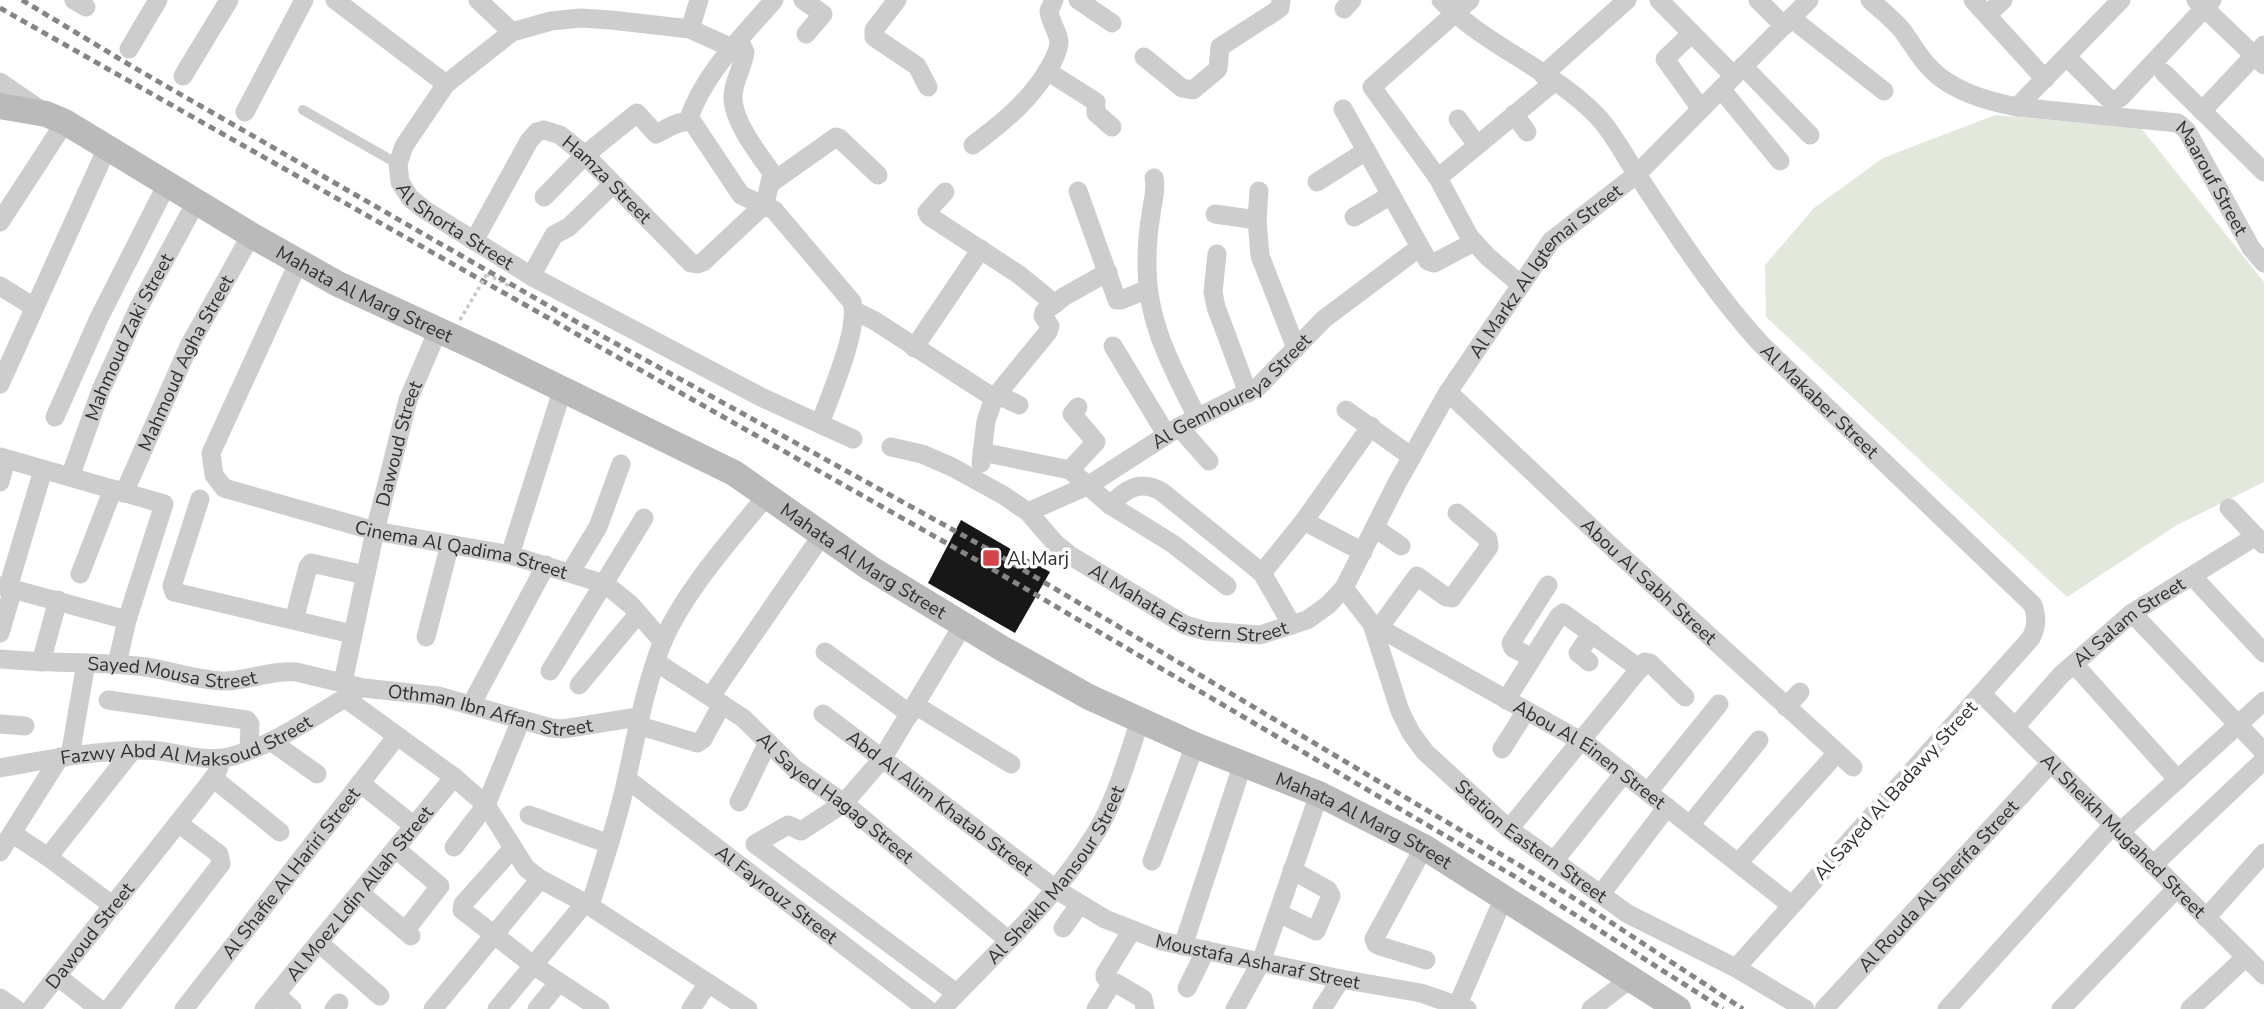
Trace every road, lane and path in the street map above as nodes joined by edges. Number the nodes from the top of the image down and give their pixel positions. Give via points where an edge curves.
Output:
1 (158, 0) edge
2 (229, 0) edge
3 (304, 0) edge
4 (334, 0) edge
5 (478, 0) edge
6 (774, 0) edge
7 (803, 0) edge
8 (897, 0) edge
9 (1054, 0) edge
10 (1078, 0) edge
11 (1281, 0) edge
12 (1470, 0) edge
13 (1628, 0) edge
14 (1659, 0) edge
15 (1758, 0) edge
16 (1809, 0) edge
17 (1870, 0) edge
18 (1973, 0) edge
19 (2003, 0) edge
20 (2121, 0) edge
21 (698, 1) edge
22 (2204, 3) edge
23 (1448, 7) edge
24 (1987, 16) junction
25 (1788, 22) junction
26 (1112, 23) dead end
27 (690, 29) junction
28 (512, 32) junction
29 (1692, 33) junction
30 (806, 34) dead end
31 (735, 44) junction
32 (129, 49) dead end
33 (2261, 55) edge
34 (1144, 57) dead end
35 (2067, 57) junction
36 (1047, 71) junction
37 (2164, 73) dead end
38 (183, 76) dead end
39 (1733, 77) junction
40 (1548, 78) junction
41 (2045, 79) junction
42 (0, 82) edge
43 (446, 84) junction
44 (928, 87) dead end
45 (1884, 91) dead end
46 (0, 106) edge
47 (2017, 107) junction
48 (1343, 109) dead end
49 (1701, 109) junction
50 (303, 110) dead end
51 (2202, 111) junction
52 (245, 112) dead end
53 (1514, 114) junction
54 (56, 118) junction
55 (1458, 120) dead end
56 (688, 121) junction
57 (1112, 127) dead end
58 (1527, 132) dead end
59 (1810, 135) dead end
60 (973, 145) dead end
61 (1477, 145) junction
62 (107, 148) junction
63 (1366, 151) junction
64 (585, 155) junction
65 (1780, 161) dead end
66 (2261, 162) edge
67 (398, 164) junction
68 (1637, 174) junction
69 (878, 175) dead end
70 (1154, 178) dead end
71 (1438, 178) junction
72 (1317, 182) dead end
73 (771, 183) junction
74 (167, 184) junction
75 (613, 184) junction
76 (1078, 191) dead end
77 (1259, 191) dead end
78 (945, 192) dead end
79 (1391, 195) junction
80 (544, 197) dead end
81 (196, 202) junction
82 (765, 204) junction
83 (1215, 214) dead end
84 (1354, 218) dead end
85 (1257, 220) junction
86 (0, 222) edge
87 (251, 235) junction
88 (474, 241) junction
89 (1474, 242) junction
90 (1420, 247) junction
91 (981, 249) junction
92 (1217, 254) dead end
93 (299, 261) junction
94 (2263, 261) edge
95 (1108, 272) junction
96 (531, 276) junction
97 (1520, 284) junction
98 (0, 286) edge
99 (509, 286) dead end
100 (1148, 289) junction
101 (1055, 304) junction
102 (34, 307) junction
103 (855, 311) junction
104 (449, 325) junction
105 (1113, 346) dead end
106 (914, 348) junction
107 (1296, 348) junction
108 (0, 384) edge
109 (562, 391) junction
110 (1448, 392) junction
111 (1248, 393) junction
112 (995, 396) junction
113 (1019, 405) dead end
114 (1078, 407) dead end
115 (1346, 410) dead end
116 (1197, 416) junction
117 (55, 417) dead end
118 (820, 424) junction
119 (1371, 426) junction
120 (1173, 430) junction
121 (853, 439) dead end
122 (891, 447) dead end
123 (982, 452) junction
124 (1412, 457) junction
125 (3, 458) edge
126 (1209, 461) dead end
127 (621, 464) dead end
128 (43, 470) junction
129 (1070, 470) junction
130 (69, 477) junction
131 (0, 482) edge
132 (980, 483) junction
133 (1089, 485) junction
134 (119, 491) junction
135 (767, 495) junction
136 (200, 499) dead end
137 (1110, 505) junction
138 (2229, 508) dead end
139 (1028, 512) junction
140 (1457, 513) dead end
141 (644, 518) dead end
142 (1304, 521) junction
143 (1375, 528) junction
144 (375, 531) junction
145 (822, 536) junction
146 (2260, 540) edge
147 (450, 544) junction
148 (1401, 547) dead end
149 (1363, 552) junction
150 (510, 555) junction
151 (547, 565) junction
152 (570, 573) junction
153 (1262, 573) junction
154 (80, 574) dead end
155 (365, 575) junction
156 (2192, 576) junction
157 (605, 584) junction
158 (1548, 585) dead end
159 (1227, 586) dead end
160 (7, 587) edge
161 (1344, 588) junction
162 (58, 600) junction
163 (2033, 605) joint
164 (2132, 613) junction
165 (638, 614) junction
166 (127, 620) junction
167 (294, 621) junction
168 (963, 625) junction
169 (1292, 625) junction
170 (1375, 626) junction
171 (0, 633) edge
172 (1592, 633) junction
173 (352, 634) junction
174 (426, 637) dead end
175 (663, 642) junction
176 (825, 652) dead end
177 (2264, 653) edge
178 (1532, 658) junction
179 (0, 659) edge
180 (41, 662) junction
181 (656, 662) junction
182 (1589, 662) dead end
183 (86, 663) junction
184 (117, 664) junction
185 (2074, 664) junction
186 (1640, 669) junction
187 (550, 671) dead end
188 (579, 685) dead end
189 (344, 690) junction
190 (1800, 692) dead end
191 (1982, 694) junction
192 (1685, 697) dead end
193 (1506, 699) junction
194 (108, 700) dead end
195 (716, 700) junction
196 (2264, 701) edge
197 (1719, 704) dead end
198 (471, 705) junction
199 (1786, 708) junction
200 (912, 709) junction
201 (1526, 711) junction
202 (823, 714) dead end
203 (521, 720) junction
204 (637, 721) junction
205 (1140, 721) junction
206 (0, 724) edge
207 (2238, 725) junction
208 (25, 726) dead end
209 (2015, 727) junction
210 (397, 736) junction
211 (1759, 740) dead end
212 (1581, 741) junction
213 (272, 742) junction
214 (768, 742) junction
215 (1195, 745) junction
216 (1502, 749) dead end
217 (249, 750) junction
218 (132, 751) junction
219 (2264, 752) edge
220 (1837, 753) junction
221 (65, 756) junction
222 (882, 759) junction
223 (2264, 760) edge
224 (1244, 763) junction
225 (2051, 763) junction
226 (1011, 764) dead end
227 (1853, 767) dead end
228 (0, 768) edge
229 (215, 768) junction
230 (1624, 773) junction
231 (317, 774) dead end
232 (454, 777) junction
233 (627, 779) junction
234 (2178, 780) junction
235 (360, 783) junction
236 (1648, 792) junction
237 (1319, 794) junction
238 (739, 802) dead end
239 (844, 803) junction
240 (486, 805) junction
241 (1667, 807) junction
242 (529, 815) dead end
243 (178, 823) junction
244 (1690, 825) junction
245 (414, 826) junction
246 (1509, 829) junction
247 (2117, 829) junction
248 (280, 832) dead end
249 (13, 834) junction
250 (609, 844) junction
251 (454, 847) dead end
252 (1424, 847) junction
253 (513, 848) junction
254 (396, 849) junction
255 (0, 852) edge
256 (2264, 853) edge
257 (48, 857) junction
258 (1153, 861) dead end
259 (1554, 861) junction
260 (1738, 863) junction
261 (2153, 865) junction
262 (1292, 870) junction
263 (540, 878) junction
264 (2177, 888) junction
265 (1057, 890) junction
266 (360, 893) junction
267 (1601, 894) junction
268 (1504, 897) junction
269 (588, 904) junction
270 (112, 905) junction
271 (1079, 905) junction
272 (1791, 905) junction
273 (1278, 913) junction
274 (2206, 918) junction
275 (1063, 929) dead end
276 (1132, 930) junction
277 (493, 934) junction
278 (1008, 940) junction
279 (319, 943) junction
280 (1183, 946) junction
281 (1206, 950) junction
282 (2246, 957) junction
283 (1426, 960) dead end
284 (1261, 962) junction
285 (534, 965) junction
286 (1736, 968) junction
287 (2264, 974) edge
288 (57, 976) junction
289 (1341, 979) junction
290 (1630, 979) junction
291 (559, 982) junction
292 (708, 983) junction
293 (1111, 983) junction
294 (1187, 988) dead end
295 (956, 993) junction
296 (380, 996) dead end
297 (0, 998) edge
298 (1416, 1001) edge
299 (270, 1002) edge
300 (1463, 1007) edge
301 (16, 1009) edge
302 (31, 1009) edge
303 (99, 1009) edge
304 (109, 1009) edge
305 (184, 1009) edge
306 (292, 1009) edge
307 (433, 1009) edge
308 (497, 1009) edge
309 (537, 1009) edge
310 (600, 1009) edge
311 (691, 1009) edge
312 (748, 1009) edge
313 (927, 1009) edge
314 (942, 1009) edge
315 (1096, 1009) edge
316 (1145, 1009) edge
317 (1235, 1009) edge
318 (1322, 1009) edge
319 (1591, 1009) edge
320 (1678, 1009) edge
321 (1805, 1009) edge
322 (1824, 1009) edge
323 (1947, 1009) edge
324 (2061, 1009) edge
325 (2190, 1009) edge

1 - 32 street
2 - 38 street
3 - 52 street
4 - 43 street
5 - 28 street
6 - 31 street
7 - 30 street via 823,14
8 - 44 street via 874,30 874,37 917,66
9 - 36 street via 1049,11 1059,43
10 - 26 street
11 - 34 street via 1280,8 1220,47 1218,69 1194,90 1182,88
12 - 23 street
13 - 40 street
14 - 29 street
15 - 25 street
16 - 25 street, Al Markz Al Igtemai Street
17 - 47 street via 1901,29 1929,68 1948,82
18 - 24 street
19 - 24 street
20 - 35 street
21 - 27 street
22 - 33 street
22 - 35 street via 2120,98 2107,97
23 - 40 street, Al Makaber Street
23 - 71 street via 1372,87
24 - 41 street
25 - 39 street, Al Markz Al Igtemai Street
25 - 45 street
27 - 28 street, Al Shorta Street via 581,18
27 - 31 street, Al Shorta Street
28 - 43 street, Al Shorta Street
29 - 39 street
29 - 49 street via 1665,59
31 - 56 street via 695,100
31 - 73 street via 745,52 733,103 772,173
33 - 51 street
35 - 41 street
36 - 57 street via 1096,102 1096,113
36 - 60 street via 1015,113
37 - 51 street
39 - 49 street, Al Markz Al Igtemai Street
39 - 59 street
39 - 65 street
40 - 53 street
40 - 68 street, Al Makaber Street via 1598,117
41 - 47 street
42 - 54 street
43 - 67 street, Al Shorta Street via 404,146
46 - 54 main road
47 - 94 street, Maarouf Street via 2178,123
48 - 63 street
49 - 68 street, Al Markz Al Igtemai Street
50 - 67 lane
51 - 66 street
53 - 58 street
53 - 61 street
54 - 62 main road, Mahata Al Marg Street
54 - 86 street
55 - 61 street
56 - 64 street via 656,134 637,113
56 - 82 street via 741,195
61 - 71 street
62 - 74 main road, Mahata Al Marg Street
62 - 102 street
63 - 72 street
63 - 79 street
64 - 75 street, Hamza Street
64 - 80 street
64 - 88 street, Hamza Street via 560,135 537,132
67 - 88 street, Al Shorta Street via 400,182 410,198
68 - 97 street, Al Markz Al Igtemai Street via 1551,241
68 - 163 street, Al Makaber Street via 1742,323
69 - 73 street via 836,138
70 - 100 street
71 - 89 street
73 - 82 street
74 - 81 main road, Mahata Al Marg Street
74 - 117 street
75 - 82 street, Hamza Street via 696,264
75 - 96 street via 554,235
76 - 95 street
77 - 85 street
78 - 91 street via 929,208 929,216
79 - 84 street
79 - 90 street
81 - 87 main road, Mahata Al Marg Street
81 - 130 street, Mahmoud Zaki Street via 138,309
82 - 103 street via 841,286
83 - 85 street
85 - 107 street via 1260,256
87 - 93 main road, Mahata Al Marg Street
87 - 134 street, Mahmoud Agha Street via 189,346
88 - 96 street, Al Shorta Street
89 - 90 street via 1434,263 1426,260
89 - 97 street
90 - 107 street, Al Gemhoureya Street via 1324,319
91 - 101 street
91 - 106 street
92 - 111 street via 1216,307
93 - 104 main road, Mahata Al Marg Street via 362,297
93 - 144 street, Cinema Al Qadima Street via 211,453 214,475 224,488
95 - 100 street via 1119,301
95 - 101 street
96 - 118 street, Al Shorta Street
97 - 110 street, Al Markz Al Igtemai Street
98 - 102 street
99 - 104 path, bridge via 486,274
100 - 116 street via 1162,346
101 - 112 street via 1044,312 1048,332
102 - 108 street
103 - 106 street
103 - 118 street
104 - 109 main road, Mahata Al Marg Street
104 - 144 street, Dawoud Street via 408,400
105 - 120 street
106 - 112 street
107 - 111 street, Al Gemhoureya Street
109 - 135 main road, Mahata Al Marg Street via 734,474
109 - 150 street
110 - 124 street, Al Markz Al Igtemai Street
110 - 199 street, Abou Al Sabh Street
111 - 116 street, Al Gemhoureya Street
112 - 113 street
112 - 123 street
114 - 129 street via 1072,414 1096,443
115 - 119 street
116 - 120 street, Al Gemhoureya Street
118 - 121 street, Al Shorta Street
119 - 124 street
119 - 142 street
120 - 126 street
120 - 133 street, Al Gemhoureya Street
122 - 132 street, Al Mahata Eastern Street via 922,454
123 - 129 street
123 - 132 street
124 - 143 street, Al Markz Al Igtemai Street
125 - 128 street
125 - 131 street
127 - 152 street via 598,527
128 - 130 street
128 - 160 street
129 - 133 street
130 - 134 street
132 - 139 street, Al Mahata Eastern Street
133 - 137 street
133 - 139 street, Al Gemhoureya Street
134 - 154 street, Mahmoud Agha Street
134 - 166 street via 164,504
135 - 145 main road, Mahata Al Marg Street
135 - 175 street via 713,562
136 - 167 street via 172,586 174,592
137 - 153 street via 1135,486 1154,487
137 - 159 street
138 - 146 street
139 - 169 street, Al Mahata Eastern Street via 1071,556 1185,625 1260,635
140 - 170 street via 1489,541 1489,547 1452,598 1417,576
141 - 157 street
142 - 149 street
142 - 153 street
143 - 148 street
143 - 149 street, Al Markz Al Igtemai Street
144 - 147 street, Cinema Al Qadima Street
144 - 155 street, Dawoud Street
145 - 168 main road, Mahata Al Marg Street
145 - 195 street
146 - 156 street, Al Salam Street
147 - 150 street, Cinema Al Qadima Street
147 - 174 street
149 - 161 street, Al Markz Al Igtemai Street
150 - 151 street, Cinema Al Qadima Street
151 - 152 street, Cinema Al Qadima Street
151 - 198 street
152 - 157 street, Cinema Al Qadima Street
153 - 169 street
155 - 167 street via 311,563
155 - 173 street, Dawoud Street
156 - 164 street, Al Salam Street
156 - 177 street
157 - 165 street, Cinema Al Qadima Street
157 - 187 street
158 - 178 street via 1511,643
160 - 162 street
160 - 171 street
161 - 169 street, Al Mahata Eastern Street via 1307,620
161 - 170 street, Station Eastern Street
162 - 166 street
162 - 180 street
163 - 191 street, Al Sayed Al Badawy Street via 2036,627 2032,638
164 - 185 street, Al Salam Street
164 - 207 street
165 - 175 street, Cinema Al Qadima Street
165 - 188 street
166 - 184 street
167 - 173 street
168 - 200 street
168 - 205 main road, Mahata Al Marg Street
170 - 193 street, Abou Al Einen Street
170 - 246 street, Station Eastern Street via 1410,733
172 - 178 street via 1561,614
172 - 182 street via 1578,654
172 - 186 street
173 - 189 street, Dawoud Street
175 - 181 street
176 - 200 street
178 - 193 street
179 - 180 street, Sayed Mousa Street
180 - 183 street, Sayed Mousa Street
181 - 195 street, Al Sayed Hagag Street
181 - 204 street
183 - 184 street, Sayed Mousa Street
183 - 221 street
184 - 189 street, Sayed Mousa Street via 228,681 285,671
185 - 209 street, Al Salam Street
185 - 234 street
186 - 192 street via 1649,662
186 - 212 street
189 - 198 street, Othman Ibn Affan Street via 438,696
189 - 210 street
189 - 213 street, Fazwy Abd Al Maksoud Street
190 - 199 street
191 - 209 street, Al Sheikh Mugahed Street
191 - 272 street, Al Sayed Al Badawy Street
193 - 201 street, Abou Al Einen Street
194 - 217 street via 247,720
195 - 204 street via 703,739 697,743
195 - 214 street, Al Sayed Hagag Street
196 - 207 street
197 - 236 street
198 - 203 street, Othman Ibn Affan Street
199 - 220 street, Abou Al Sabh Street
200 - 222 street
200 - 226 street
201 - 212 street, Abou Al Einen Street
201 - 216 street
202 - 222 street, Abd Al Alim Khatab Street
203 - 204 street, Othman Ibn Affan Street via 563,729
203 - 240 street
204 - 233 street
205 - 215 main road, Mahata Al Marg Street
205 - 265 street, Al Sheikh Mansour Street via 1098,830
206 - 208 street
207 - 219 street
207 - 234 street
209 - 225 street, Al Sheikh Mugahed Street
210 - 232 street
210 - 235 street, Al Shafie Al Hariri Street
211 - 244 street
212 - 230 street, Abou Al Einen Street
212 - 246 street
213 - 217 street, Fazwy Abd Al Maksoud Street
213 - 231 street
214 - 238 street
214 - 239 street, Al Sayed Hagag Street via 811,782
215 - 224 main road, Mahata Al Marg Street
215 - 258 street
217 - 229 street, Fazwy Abd Al Maksoud Street
218 - 221 street, Fazwy Abd Al Maksoud Street
218 - 229 street, Fazwy Abd Al Maksoud Street via 151,750
218 - 257 street
220 - 227 street, Abou Al Sabh Street
220 - 260 street
221 - 228 street, Fazwy Abd Al Maksoud Street
221 - 249 street
222 - 239 street
222 - 265 street, Abd Al Alim Khatab Street
223 - 261 street
224 - 237 main road, Mahata Al Marg Street
224 - 280 street
225 - 247 street, Al Sheikh Mugahed Street
225 - 322 street, Al Rouda Al Sherifa Street
229 - 243 street, Dawoud Street
229 - 248 street
230 - 236 street, Abou Al Einen Street
230 - 259 street
232 - 240 street
232 - 245 street, Al Moez Ldin Allah Street
233 - 250 street
233 - 313 street, Al Fayrouz Street
234 - 247 street
235 - 245 street
235 - 305 street, Al Shafie Al Hariri Street
236 - 241 street, Abou Al Einen Street
237 - 252 main road, Mahata Al Marg Street
237 - 262 street
239 - 278 street, Al Sayed Hagag Street
239 - 295 street via 801,831 788,825 755,844
240 - 251 street
240 - 253 street
241 - 244 street, Abou Al Einen Street
241 - 267 street
242 - 250 street
243 - 270 street, Dawoud Street
243 - 304 street via 219,854 220,864
244 - 260 street, Abou Al Einen Street
245 - 254 street, Al Moez Ldin Allah Street
246 - 259 street, Station Eastern Street
247 - 261 street, Al Sheikh Mugahed Street
247 - 323 street
249 - 255 street
249 - 257 street
250 - 269 street
252 - 268 main road, Mahata Al Marg Street
252 - 283 street via 1374,939 1380,946
253 - 263 street via 526,868
253 - 277 street via 461,907
254 - 266 street, Al Moez Ldin Allah Street
254 - 266 street via 440,886 408,934
256 - 274 street
257 - 270 street
259 - 267 street, Station Eastern Street
260 - 272 street, Abou Al Einen Street
261 - 264 street, Al Sheikh Mugahed Street
262 - 273 street
262 - 273 street via 1331,896 1316,931
263 - 269 street
263 - 277 street
264 - 274 street, Al Sheikh Mugahed Street
264 - 324 street
265 - 271 street, Moustafa Asharaf Street
265 - 278 street, Al Sheikh Mansour Street
266 - 279 street, Al Moez Ldin Allah Street
267 - 286 street, Station Eastern Street via 1641,923
268 - 290 main road, Mahata Al Marg Street
268 - 300 street
269 - 285 street
269 - 292 street
270 - 288 street, Dawoud Street
271 - 275 street
271 - 276 street, Moustafa Asharaf Street
272 - 286 street, Al Sayed Al Badawy Street
273 - 284 street
274 - 282 street, Al Sheikh Mugahed Street
276 - 280 street, Moustafa Asharaf Street
276 - 293 street via 1105,974
277 - 285 street
277 - 307 street
278 - 295 street, Al Sheikh Mansour Street
279 - 296 street
279 - 299 street, Al Moez Ldin Allah Street
280 - 281 street, Moustafa Asharaf Street
281 - 284 street, Moustafa Asharaf Street
281 - 294 street
282 - 287 street, Al Sheikh Mugahed Street
282 - 325 street
284 - 289 street, Moustafa Asharaf Street
284 - 317 street
285 - 291 street
285 - 308 street
286 - 321 street, Station Eastern Street
288 - 302 street, Dawoud Street
288 - 303 street
289 - 298 street, Moustafa Asharaf Street
289 - 318 street
290 - 319 street
290 - 320 main road, Mahata Al Marg Street
291 - 309 street
291 - 310 street
292 - 311 street
292 - 312 street
293 - 315 street
293 - 316 street via 1143,999
295 - 314 street, Al Sheikh Mansour Street
297 - 301 street
298 - 300 street, Moustafa Asharaf Street
299 - 306 street

